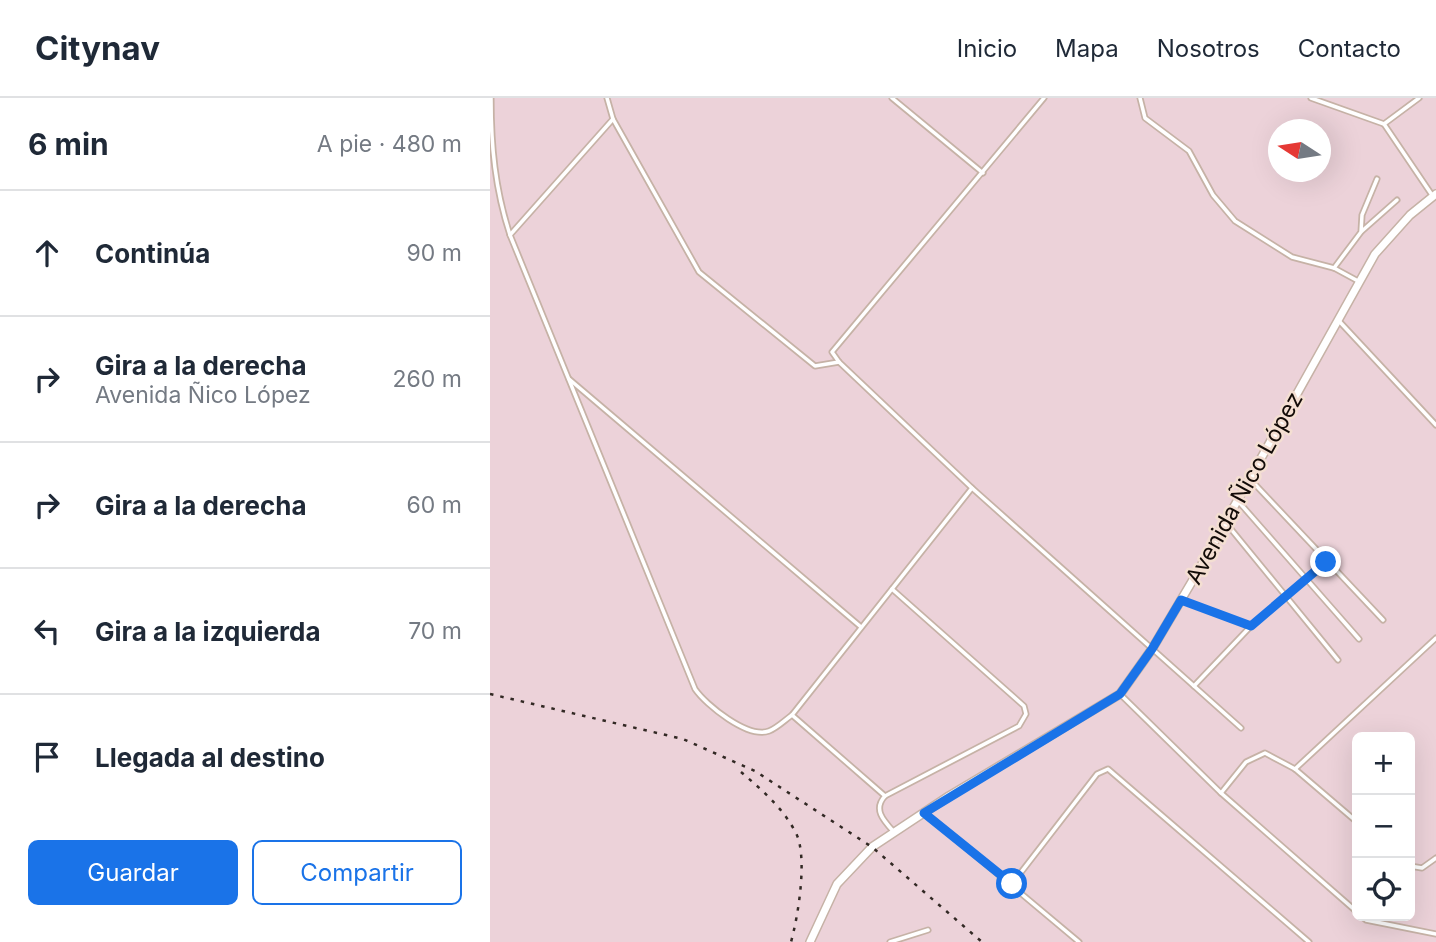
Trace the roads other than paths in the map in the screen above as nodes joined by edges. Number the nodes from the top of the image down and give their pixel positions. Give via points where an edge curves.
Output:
1 (491, 98) edge
2 (607, 98) edge
3 (892, 98) edge
4 (1044, 98) edge
5 (1140, 98) edge
6 (1311, 98) edge
7 (1419, 98) edge
8 (613, 119) junction
9 (1384, 124) junction
10 (984, 173) junction
11 (1377, 179) dead end
12 (1435, 195) edge
13 (1397, 200) dead end
14 (1361, 232) junction
15 (510, 235) junction
16 (1334, 268) junction
17 (1359, 281) junction
18 (1338, 320) junction
19 (839, 362) junction
20 (567, 377) junction
21 (1436, 425) edge
22 (1250, 479) junction
23 (972, 488) junction
24 (1238, 500) junction
25 (1226, 522) junction
26 (1326, 562) junction
27 (1307, 579) junction
28 (892, 589) junction
29 (1286, 596) junction
30 (1181, 600) junction
31 (1383, 620) dead end
32 (1251, 626) junction
33 (861, 627) junction
34 (1436, 638) edge
35 (1359, 639) dead end
36 (1152, 649) junction
37 (1338, 660) dead end
38 (1194, 686) junction
39 (1120, 694) junction
40 (792, 715) junction
41 (1241, 728) dead end
42 (1295, 769) junction
43 (1221, 793) junction
44 (885, 796) junction
45 (924, 813) junction
46 (1352, 818) edge
47 (893, 831) junction
48 (1436, 858) edge
49 (1415, 867) edge
50 (1012, 884) junction
51 (1352, 908) edge
52 (1371, 921) edge
53 (928, 930) dead end
54 (1436, 934) edge
55 (810, 942) edge
56 (890, 942) edge
57 (1079, 942) edge
58 (1309, 942) edge

1 - 15 lane via 498,196
2 - 8 lane
3 - 10 lane
4 - 10 lane
5 - 16 lane via 1145,118 1189,151 1213,195 1235,221 1292,257
6 - 9 lane
7 - 9 lane
8 - 15 lane
8 - 19 lane via 699,272 815,366
9 - 12 lane
10 - 19 lane via 832,352
11 - 14 lane via 1362,215
12 - 17 street, Avenida Ñico López via 1375,254
13 - 14 lane
14 - 16 lane
15 - 20 lane
16 - 17 lane
17 - 18 street, Avenida Ñico López
18 - 21 lane
18 - 22 street, Avenida Ñico López
19 - 23 lane
20 - 33 lane
20 - 40 lane via 695,690 706,705 758,732 769,731
22 - 24 street, Avenida Ñico López
22 - 26 lane
23 - 28 lane
23 - 36 lane
24 - 25 street, Avenida Ñico López
24 - 27 lane
25 - 29 lane
25 - 30 street, Avenida Ñico López
26 - 27 lane
26 - 31 lane
27 - 29 lane
27 - 35 lane
28 - 33 lane
28 - 44 lane via 1024,706 1026,714 1019,726
29 - 32 lane
29 - 37 lane
30 - 32 lane
30 - 36 street, Avenida Ñico López
32 - 38 lane
33 - 40 lane
34 - 42 lane
36 - 38 lane
36 - 39 street, Avenida Ñico López
38 - 41 lane
39 - 43 lane
39 - 45 street, Avenida Ñico López
40 - 44 lane
42 - 43 lane via 1265,753 1254,756
42 - 46 lane
43 - 51 lane
44 - 47 lane via 879,810
45 - 47 street, Avenida Ñico López
45 - 50 lane
47 - 55 street, Avenida Ñico López via 837,884
48 - 49 lane via 1422,868
50 - 57 lane
50 - 58 lane via 1097,774 1108,769
52 - 54 lane
53 - 56 lane

